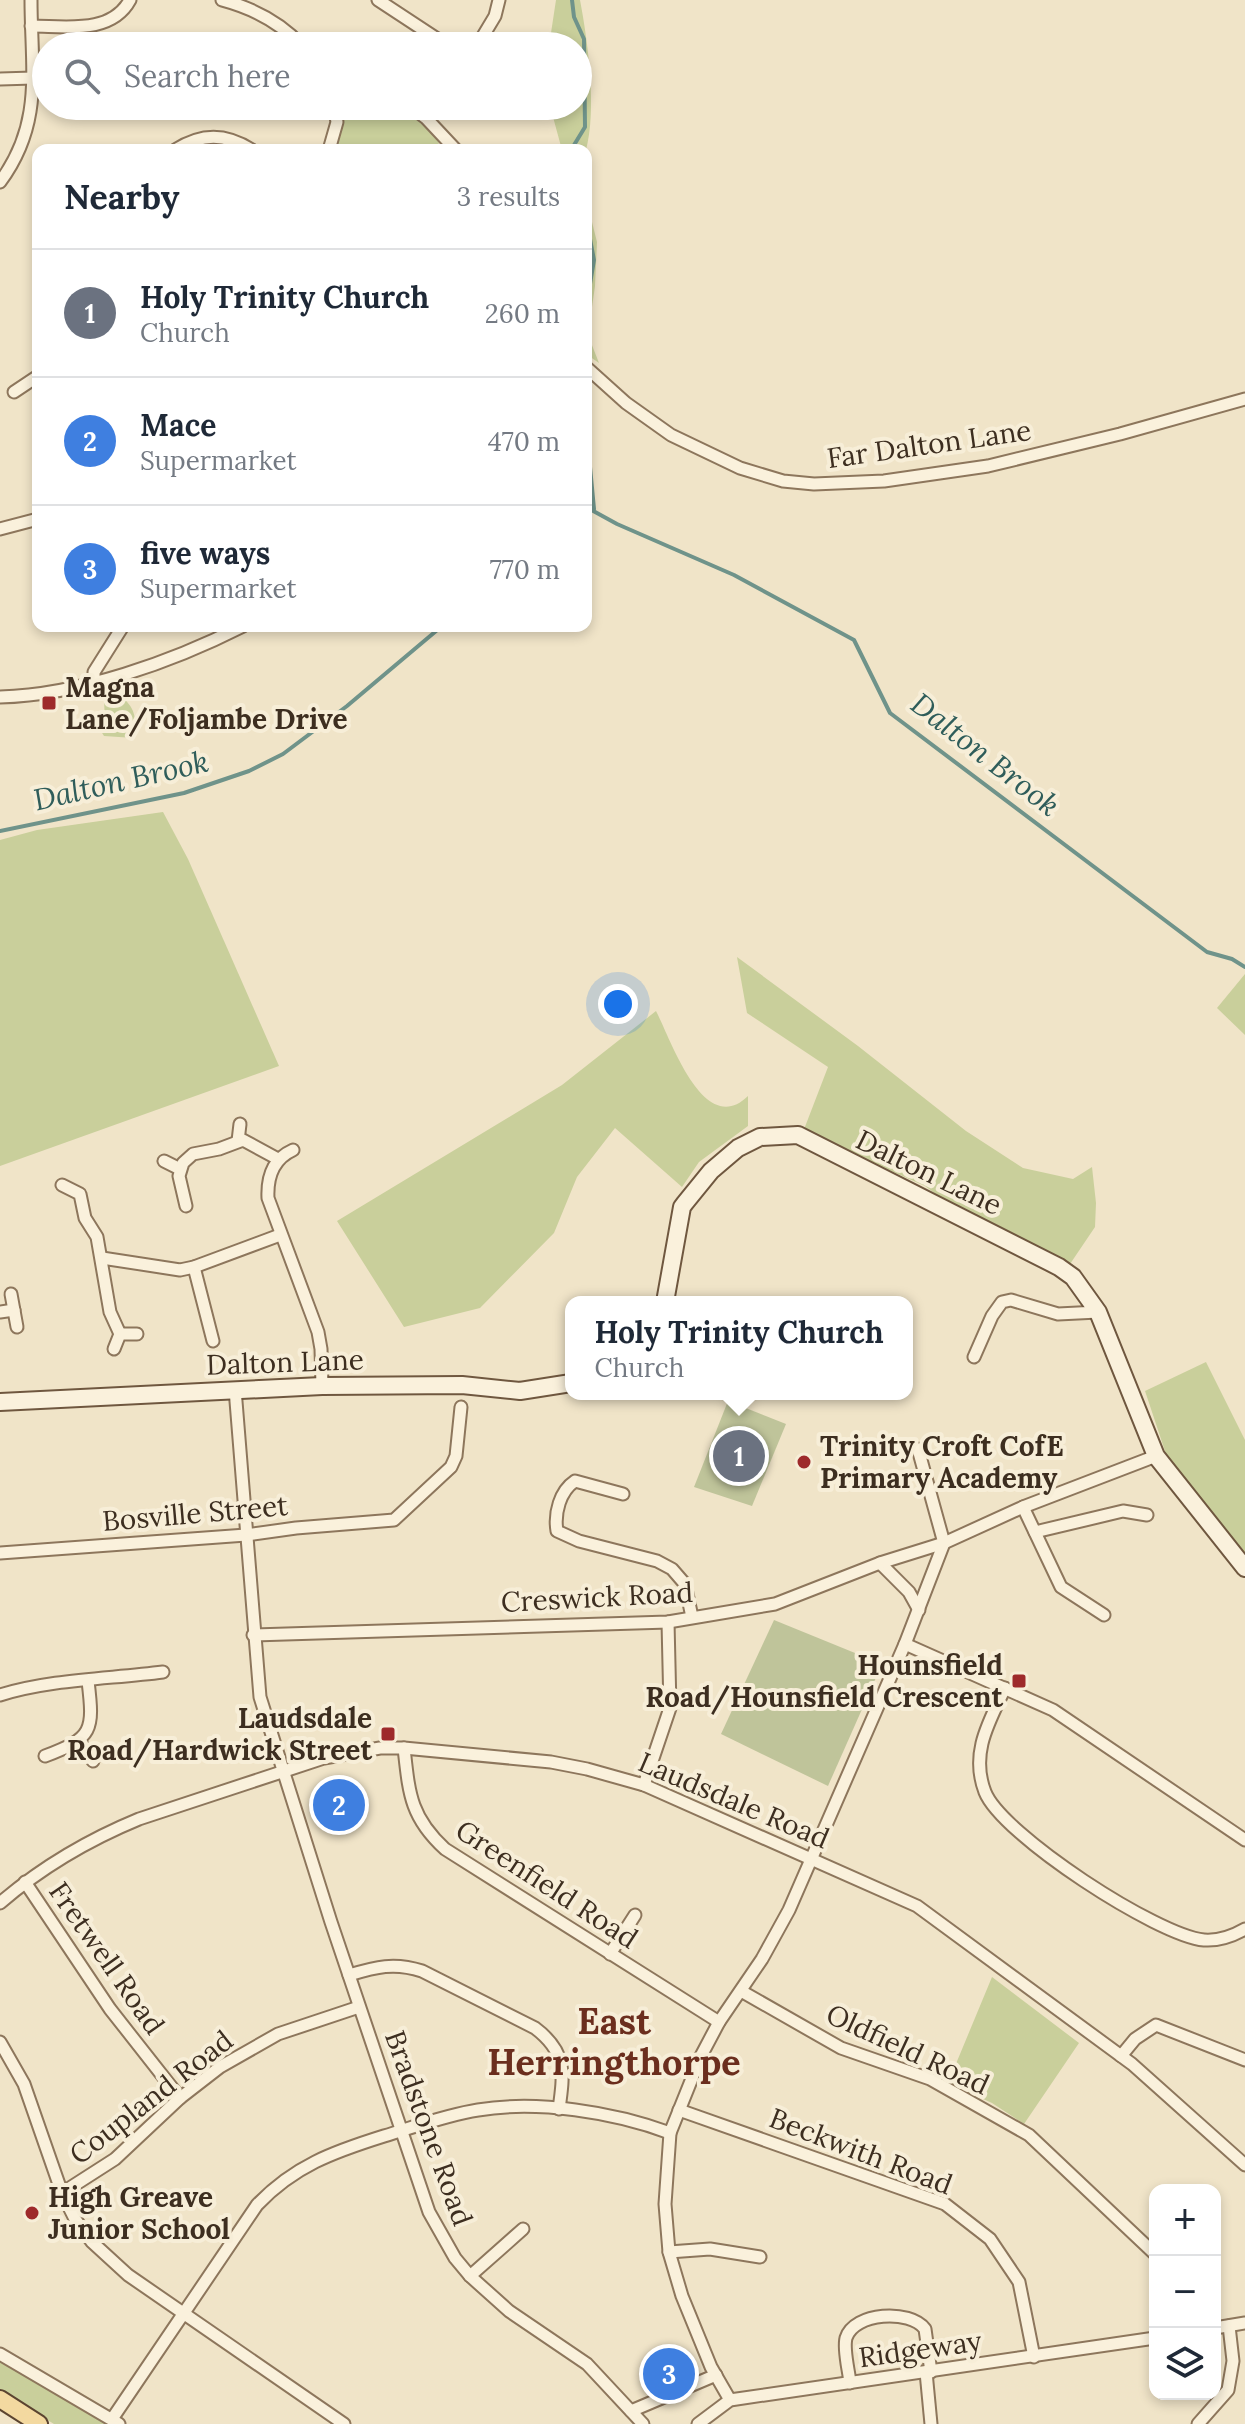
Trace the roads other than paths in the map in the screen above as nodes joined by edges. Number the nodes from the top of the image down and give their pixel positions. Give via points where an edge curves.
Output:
1 (31, 0) edge
2 (130, 0) edge
3 (222, 0) edge
4 (379, 0) edge
5 (499, 0) edge
6 (244, 3) edge
7 (31, 26) junction
8 (285, 32) edge
9 (427, 32) edge
10 (485, 32) edge
11 (32, 52) edge
12 (32, 78) edge
13 (0, 79) edge
14 (32, 105) edge
15 (337, 120) edge
16 (434, 120) edge
17 (185, 144) edge
18 (243, 144) edge
19 (331, 144) edge
20 (451, 144) edge
21 (0, 182) edge
22 (592, 371) edge
23 (32, 380) edge
24 (14, 392) dead end
25 (1245, 399) edge
26 (32, 521) edge
27 (0, 529) edge
28 (119, 632) edge
29 (230, 632) edge
30 (94, 684) junction
31 (0, 697) edge
32 (240, 1124) dead end
33 (238, 1141) junction
34 (293, 1150) dead end
35 (278, 1159) junction
36 (164, 1161) dead end
37 (180, 1169) junction
38 (62, 1185) dead end
39 (186, 1206) dead end
40 (280, 1235) junction
41 (102, 1258) junction
42 (194, 1267) junction
43 (11, 1294) dead end
44 (666, 1296) edge
45 (14, 1310) junction
46 (0, 1312) edge
47 (1098, 1312) junction
48 (17, 1327) dead end
49 (120, 1334) junction
50 (137, 1334) dead end
51 (213, 1341) dead end
52 (114, 1349) dead end
53 (974, 1357) dead end
54 (565, 1384) edge
55 (322, 1386) junction
56 (235, 1389) junction
57 (0, 1402) edge
58 (445, 1415) dead end
59 (918, 1449) dead end
60 (1156, 1456) junction
61 (623, 1494) dead end
62 (1023, 1507) junction
63 (1147, 1515) dead end
64 (1035, 1532) junction
65 (246, 1535) junction
66 (944, 1543) junction
67 (0, 1553) edge
68 (880, 1563) junction
69 (1245, 1568) edge
70 (919, 1610) junction
71 (1104, 1615) dead end
72 (692, 1617) junction
73 (668, 1622) junction
74 (253, 1635) junction
75 (905, 1644) junction
76 (163, 1672) dead end
77 (88, 1681) junction
78 (1005, 1688) junction
79 (0, 1695) edge
80 (79, 1741) junction
81 (404, 1748) junction
82 (45, 1756) dead end
83 (93, 1761) dead end
84 (283, 1772) junction
85 (644, 1785) junction
86 (1245, 1840) edge
87 (813, 1858) junction
88 (25, 1882) junction
89 (0, 1903) edge
90 (635, 1915) dead end
91 (1245, 1929) edge
92 (610, 1954) junction
93 (349, 1975) junction
94 (741, 1991) junction
95 (359, 2007) junction
96 (719, 2022) junction
97 (0, 2042) edge
98 (1121, 2056) junction
99 (1245, 2060) edge
100 (180, 2098) junction
101 (559, 2109) junction
102 (679, 2110) junction
103 (400, 2131) junction
104 (670, 2133) junction
105 (1245, 2165) edge
106 (62, 2193) junction
107 (523, 2229) dead end
108 (1149, 2248) edge
109 (669, 2252) junction
110 (760, 2257) dead end
111 (470, 2276) junction
112 (184, 2313) junction
113 (1245, 2323) edge
114 (1229, 2326) junction
115 (1221, 2327) edge
116 (1149, 2339) edge
117 (0, 2354) edge
118 (1034, 2357) junction
119 (929, 2372) junction
120 (716, 2375) junction
121 (850, 2383) junction
122 (0, 2399) edge
123 (730, 2400) junction
124 (631, 2411) junction
125 (116, 2422) edge
126 (39, 2424) edge
127 (344, 2424) edge
128 (643, 2424) edge
129 (698, 2424) edge
130 (931, 2424) edge
131 (1198, 2424) edge

1 - 7 street
2 - 7 street via 103,25
3 - 6 street
4 - 9 street
5 - 10 street
6 - 8 street
7 - 11 street
12 - 13 street
14 - 21 street via 16,160
15 - 19 street
16 - 20 street
17 - 18 street via 207,137
22 - 25 street, Far Dalton Lane via 671,435 740,468 814,484 884,481 988,466
23 - 24 street
26 - 27 street
28 - 30 street via 94,672
29 - 30 street
30 - 31 street
32 - 33 street
33 - 35 street
33 - 37 street via 193,1154
34 - 35 street
35 - 40 street via 267,1185
36 - 37 street
37 - 39 street
38 - 41 street via 82,1199
40 - 42 street
40 - 55 street via 318,1332
41 - 42 street via 180,1270
41 - 49 street via 110,1312
42 - 51 street
43 - 45 street
44 - 47 street, Dalton Lane via 682,1207 711,1171 760,1137 798,1135 1059,1267 1073,1277
45 - 46 street
45 - 48 street
47 - 53 street via 1058,1314 1002,1302
47 - 60 street, Dalton Lane
49 - 50 street
49 - 52 street
54 - 55 street, Dalton Lane via 520,1391 462,1385
55 - 56 street, Dalton Lane
56 - 57 street, Dalton Lane
56 - 65 street, Bradstone Road
58 - 65 street, Bosville Street via 461,1412 451,1467 394,1520
59 - 66 street
60 - 62 street, Creswick Road
60 - 69 street, Dalton Lane
61 - 72 street via 575,1481 562,1497 557,1531 672,1569 685,1584
62 - 64 street
62 - 66 street, Creswick Road
63 - 64 street via 1123,1511
64 - 71 street via 1061,1587
65 - 67 street, Bosville Street
65 - 74 street, Bradstone Road
66 - 68 street, Creswick Road
66 - 70 street
68 - 70 street
68 - 72 street, Creswick Road via 775,1604
70 - 75 street
72 - 73 street, Creswick Road
73 - 74 street, Creswick Road
73 - 85 street via 670,1708
74 - 84 street, Bradstone Road via 260,1697
75 - 78 street
75 - 87 street
76 - 77 street
77 - 79 street
77 - 80 street via 91,1722
78 - 86 street via 1053,1710
78 - 91 street via 981,1740 979,1768 985,1794 1002,1815 1078,1876 1174,1932 1205,1940
80 - 82 street
80 - 83 street
81 - 84 street, Laudsdale Road via 349,1753
81 - 85 street, Laudsdale Road via 551,1762
81 - 92 street, Greenfield Road via 411,1805 431,1836 470,1867
84 - 88 street, Laudsdale Road via 129,1823
84 - 93 street, Bradstone Road
85 - 87 street, Laudsdale Road
87 - 94 street via 783,1922
87 - 98 street, Laudsdale Road via 917,1906
88 - 89 street, Laudsdale Road
88 - 100 street, Fretwell Road via 110,2009
90 - 92 street
92 - 96 street, Greenfield Road
93 - 95 street, Bradstone Road
93 - 101 street via 379,1966 405,1966 535,2028 558,2052 563,2082
94 - 96 street
94 - 108 street, Oldfield Road via 841,2048 930,2079 1029,2135
95 - 100 street, Coupland Road via 278,2034 220,2067
95 - 103 street, Bradstone Road
96 - 102 street
97 - 106 street via 24,2084
98 - 99 street via 1156,2025
98 - 105 street, Laudsdale Road
100 - 106 street, Coupland Road via 115,2159
101 - 103 street via 475,2110
101 - 104 street via 634,2119
102 - 104 street
102 - 118 street, Beckwith Road via 945,2204 990,2239 1019,2282
103 - 111 street, Bradstone Road via 439,2233
103 - 112 street via 330,2153 271,2191
104 - 109 street via 665,2204
106 - 112 street via 92,2242 128,2275
107 - 111 street
109 - 110 street via 710,2249
109 - 120 street
111 - 124 street, Bradstone Road via 509,2311 587,2364
112 - 125 street
112 - 127 street
113 - 114 street
114 - 115 street
114 - 131 street via 1233,2361 1228,2390
116 - 118 street, Ridgeway
117 - 125 street
118 - 119 street, Ridgeway
119 - 121 street, Ridgeway
119 - 121 street via 921,2324 881,2315 852,2328 845,2339
119 - 130 street
120 - 123 street
120 - 124 street
121 - 123 street, Ridgeway
122 - 126 main road
123 - 129 street, Ridgeway
124 - 128 street, Bradstone Road

